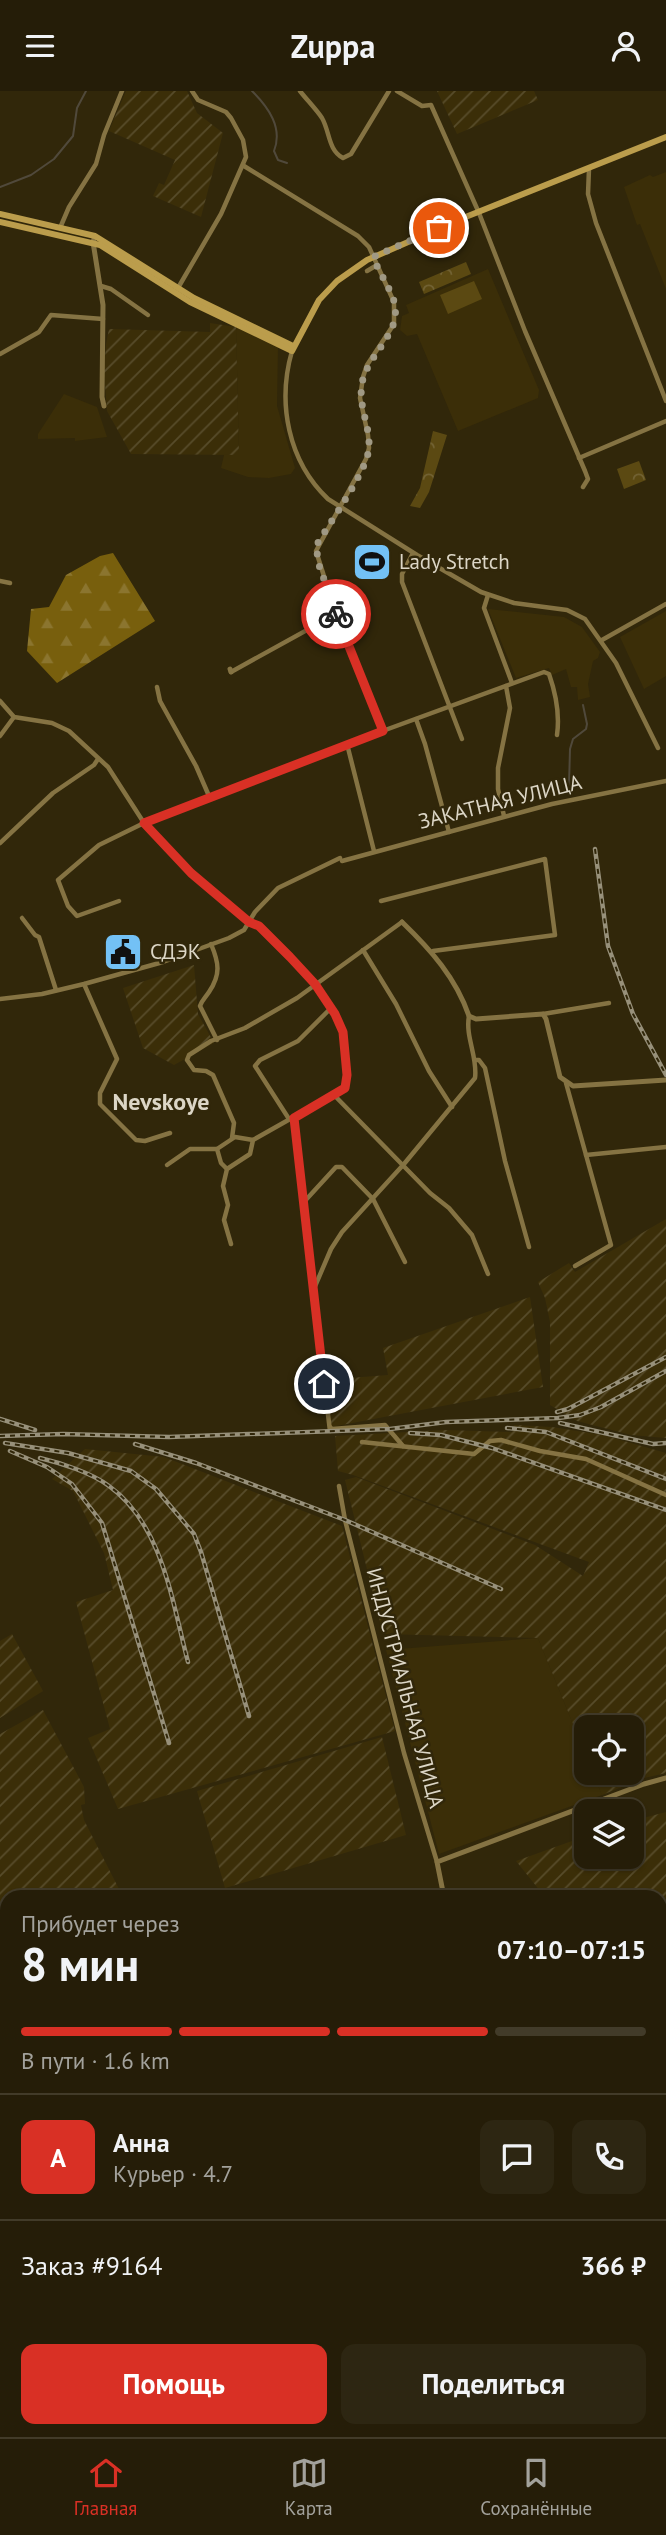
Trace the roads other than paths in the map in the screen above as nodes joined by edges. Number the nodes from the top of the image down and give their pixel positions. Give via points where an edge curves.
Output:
1 (122, 91) edge
2 (192, 91) edge
3 (300, 91) edge
4 (389, 91) edge
5 (397, 91) edge
6 (666, 137) edge
7 (244, 166) junction
8 (589, 169) junction
9 (479, 213) junction
10 (0, 214) edge
11 (0, 222) edge
12 (60, 228) junction
13 (94, 239) junction
14 (373, 257) junction
15 (377, 265) junction
16 (367, 271) dead end
17 (101, 286) junction
18 (178, 288) junction
19 (148, 316) dead end
20 (103, 319) junction
21 (292, 348) junction
22 (0, 353) edge
23 (666, 401) edge
24 (104, 406) dead end
25 (666, 421) edge
26 (579, 458) junction
27 (583, 487) dead end
28 (341, 507) junction
29 (413, 552) junction
30 (0, 581) edge
31 (10, 583) dead end
32 (488, 595) junction
33 (666, 604) edge
34 (336, 614) junction
35 (601, 640) junction
36 (231, 671) dead end
37 (509, 685) junction
38 (157, 687) dead end
39 (0, 701) edge
40 (450, 706) junction
41 (14, 717) junction
42 (416, 719) junction
43 (383, 731) junction
44 (557, 735) dead end
45 (0, 736) edge
46 (462, 739) dead end
47 (347, 744) junction
48 (658, 748) dead end
49 (98, 759) junction
50 (666, 781) edge
51 (209, 796) junction
52 (504, 816) junction
53 (144, 823) junction
54 (449, 832) junction
55 (0, 843) edge
56 (374, 851) junction
57 (119, 901) dead end
58 (381, 901) dead end
59 (22, 918) dead end
60 (249, 922) junction
61 (402, 922) joint
62 (211, 944) junction
63 (363, 950) junction
64 (433, 951) junction
65 (84, 983) junction
66 (315, 984) junction
67 (56, 990) junction
68 (0, 999) edge
69 (609, 1003) dead end
70 (331, 1008) junction
71 (543, 1014) junction
72 (469, 1016) junction
73 (217, 1039) junction
74 (475, 1060) junction
75 (666, 1080) edge
76 (566, 1083) junction
77 (334, 1095) junction
78 (452, 1107) junction
79 (292, 1118) junction
80 (170, 1133) dead end
81 (232, 1138) junction
82 (253, 1140) junction
83 (666, 1147) edge
84 (217, 1149) junction
85 (586, 1155) junction
86 (404, 1164) junction
87 (167, 1165) dead end
88 (227, 1169) junction
89 (373, 1199) junction
90 (303, 1203) junction
91 (231, 1244) dead end
92 (529, 1247) dead end
93 (405, 1262) dead end
94 (575, 1266) dead end
95 (488, 1274) dead end
96 (313, 1291) junction
97 (362, 1442) dead end
98 (403, 1447) junction
99 (339, 1486) dead end
100 (666, 1495) edge
101 (666, 1778) edge
102 (437, 1862) junction
103 (442, 1890) edge

1 - 12 street via 96,164
2 - 7 street via 198,100 231,118 245,149
3 - 4 street via 323,121 331,146 343,158 351,154
5 - 9 street via 422,106 431,105
6 - 8 main road
7 - 14 street via 349,229 365,242
7 - 18 street
8 - 9 main road
8 - 23 street via 588,194 596,223
9 - 14 main road
9 - 26 street
10 - 12 main road
11 - 13 main road
12 - 13 main road
13 - 17 street
13 - 18 main road via 121,250
13 - 21 main road via 190,302
14 - 15 street
14 - 21 main road via 343,276 319,300
15 - 16 street
15 - 28 street via 394,302 394,324 363,377 360,398 369,448
17 - 19 street
17 - 20 street
18 - 21 main road
20 - 22 street via 51,315 39,332
20 - 24 street
21 - 28 street via 285,398 292,438 315,485
25 - 26 street
26 - 27 street via 588,479
28 - 29 street
28 - 34 street via 316,551
29 - 32 street
29 - 40 street via 402,582
30 - 31 street
32 - 35 street via 576,613
32 - 37 street via 484,608
33 - 35 street
34 - 36 street
34 - 43 street
35 - 48 street
37 - 40 street
37 - 44 street via 549,674 559,717
37 - 52 street via 510,708 498,768
38 - 51 street
39 - 41 street
40 - 42 street
40 - 46 street
41 - 45 street
41 - 49 street via 61,726
42 - 43 street
42 - 54 street
43 - 47 street
47 - 51 street
47 - 56 street
49 - 53 street
49 - 55 street
50 - 52 street, ЗАКАТНАЯ УЛИЦА
51 - 53 street
52 - 54 street, ЗАКАТНАЯ УЛИЦА
53 - 57 street via 99,845 58,880 76,916
53 - 60 street via 191,873
54 - 56 street, ЗАКАТНАЯ УЛИЦА
56 - 60 street, ЗАКАТНАЯ УЛИЦА via 341,859 278,888
58 - 64 street via 545,859 555,935
59 - 67 street via 39,937
60 - 62 street, ЗАКАТНАЯ УЛИЦА via 237,935
60 - 66 street via 259,926
61 - 63 street
61 - 64 street
62 - 65 street, ЗАКАТНАЯ УЛИЦА
62 - 73 street via 219,970 200,1006
63 - 66 street
63 - 78 street
64 - 72 street via 463,997
65 - 67 street, ЗАКАТНАЯ УЛИЦА
65 - 80 street via 117,1059 100,1093 100,1104 136,1140
66 - 70 street
66 - 73 street via 271,1014
67 - 68 street, ЗАКАТНАЯ УЛИЦА
69 - 71 street
70 - 77 street via 343,1032 347,1075 345,1088
70 - 79 street via 298,1041 255,1066
71 - 72 street
71 - 76 street
72 - 74 street
73 - 81 street via 193,1050 187,1060 194,1070 213,1075 234,1123
74 - 78 street via 475,1078
74 - 92 street via 485,1068
75 - 76 street
76 - 85 street
77 - 79 street
77 - 86 street
78 - 86 street
79 - 82 street
79 - 90 street
81 - 82 street
81 - 84 street
82 - 88 street via 250,1154
83 - 85 street
84 - 87 street via 190,1149
84 - 88 street via 220,1163
85 - 94 street via 611,1245
86 - 89 street
86 - 95 street via 472,1235
88 - 91 street via 224,1220
89 - 90 street via 339,1166
89 - 93 street
89 - 96 street via 342,1232
90 - 96 street
96 - 98 street via 330,1429 385,1425
97 - 98 street
98 - 100 street via 474,1454 490,1441 501,1440 586,1459
99 - 102 street, ИНДУСТРИАЛЬНАЯ УЛИЦА via 404,1753
101 - 102 street
102 - 103 street, ИНДУСТРИАЛЬНАЯ УЛИЦА

